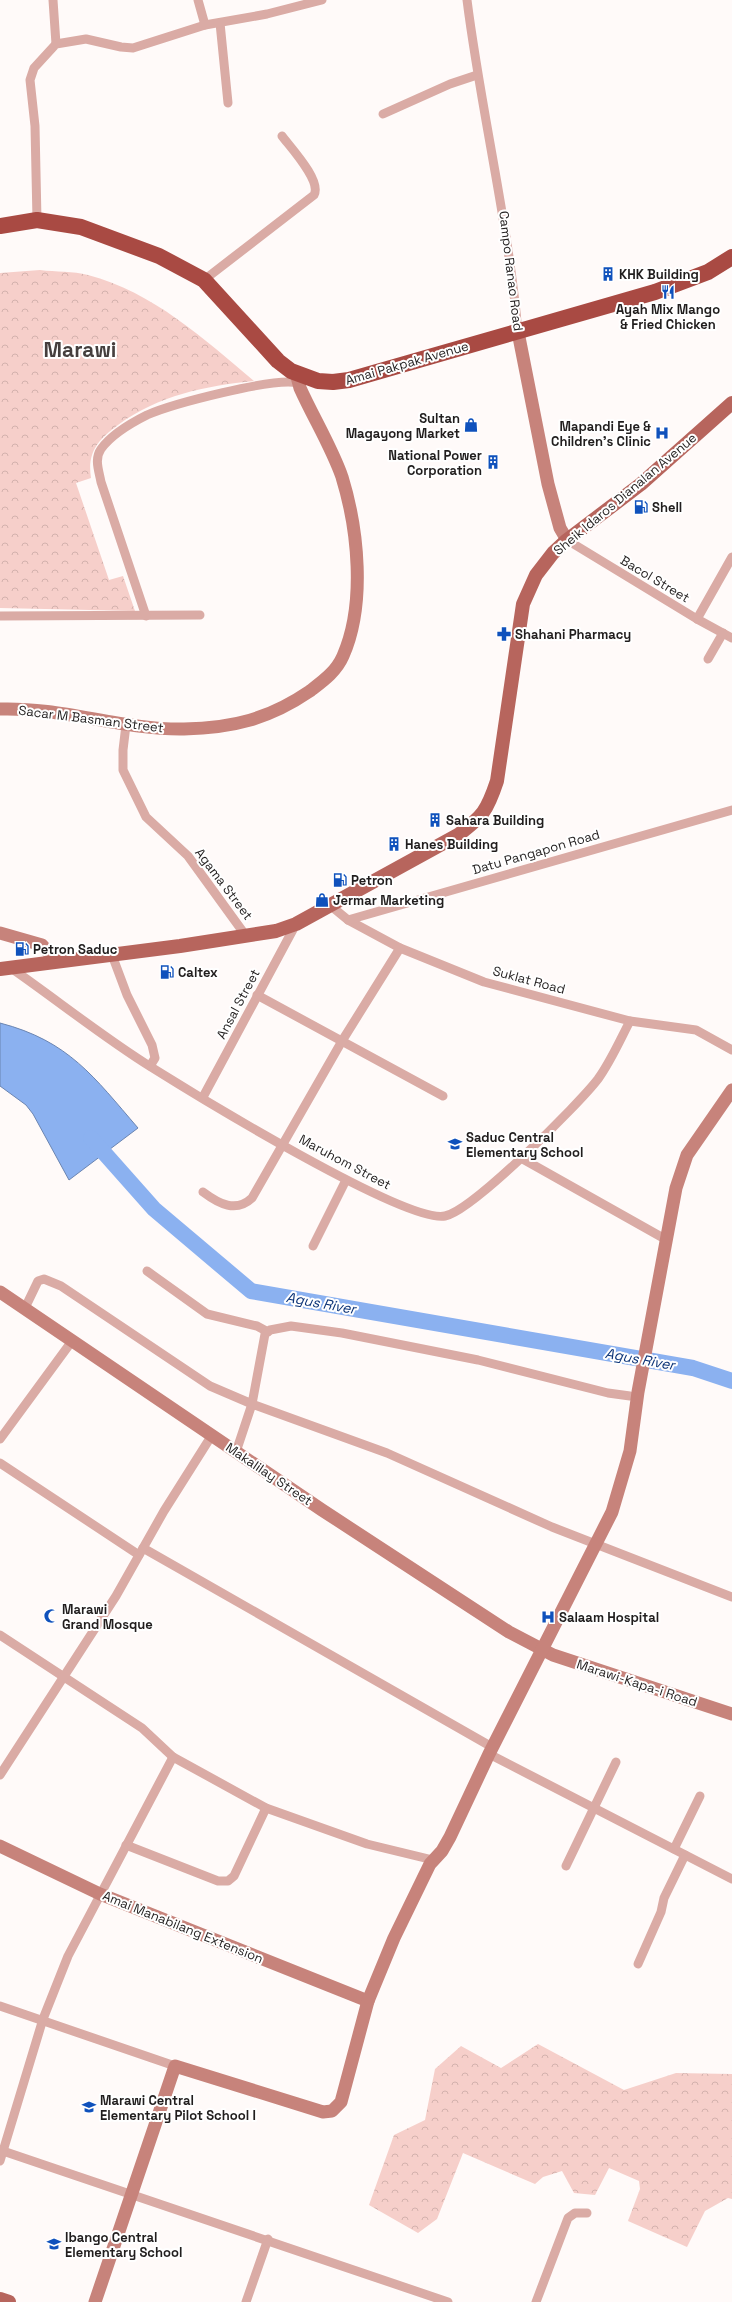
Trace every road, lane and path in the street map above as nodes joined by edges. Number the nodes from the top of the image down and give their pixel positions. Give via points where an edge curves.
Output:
1 (52, 0) edge
2 (198, 0) edge
3 (322, 0) edge
4 (467, 0) edge
5 (220, 23) junction
6 (205, 25) junction
7 (56, 44) junction
8 (477, 75) junction
9 (228, 103) dead end
10 (383, 114) dead end
11 (282, 136) dead end
12 (37, 220) junction
13 (0, 226) edge
14 (732, 257) edge
15 (204, 280) junction
16 (518, 332) junction
17 (297, 378) junction
18 (732, 403) edge
19 (566, 540) junction
20 (732, 557) edge
21 (200, 615) dead end
22 (0, 616) edge
23 (146, 616) junction
24 (697, 619) junction
25 (723, 633) junction
26 (732, 638) edge
27 (708, 659) dead end
28 (0, 709) edge
29 (126, 725) junction
30 (732, 810) edge
31 (331, 906) junction
32 (348, 920) junction
33 (296, 924) junction
34 (0, 933) edge
35 (246, 936) junction
36 (400, 948) junction
37 (112, 955) junction
38 (56, 961) junction
39 (5, 968) edge
40 (257, 995) junction
41 (630, 1021) junction
42 (342, 1041) junction
43 (732, 1050) edge
44 (150, 1066) junction
45 (732, 1090) edge
46 (443, 1096) dead end
47 (203, 1097) junction
48 (283, 1144) junction
49 (521, 1158) junction
50 (346, 1180) junction
51 (203, 1192) dead end
52 (666, 1239) junction
53 (313, 1246) dead end
54 (147, 1271) dead end
55 (0, 1292) edge
56 (25, 1308) junction
57 (268, 1332) junction
58 (72, 1341) junction
59 (634, 1394) junction
60 (252, 1404) junction
61 (212, 1435) junction
62 (0, 1439) edge
63 (236, 1452) junction
64 (0, 1463) edge
65 (595, 1543) junction
66 (141, 1552) junction
67 (732, 1597) edge
68 (0, 1635) edge
69 (542, 1650) junction
70 (62, 1676) junction
71 (732, 1714) edge
72 (491, 1751) junction
73 (173, 1757) junction
74 (616, 1762) dead end
75 (0, 1775) edge
76 (700, 1796) dead end
77 (266, 1808) junction
78 (594, 1810) junction
79 (126, 1845) junction
80 (0, 1846) edge
81 (674, 1849) junction
82 (685, 1854) junction
83 (433, 1860) junction
84 (566, 1866) dead end
85 (732, 1879) edge
86 (100, 1894) junction
87 (638, 1964) dead end
88 (368, 2001) junction
89 (0, 2006) edge
90 (42, 2020) junction
91 (175, 2066) junction
92 (2, 2150) edge
93 (0, 2161) edge
94 (131, 2193) junction
95 (587, 2213) dead end
96 (268, 2239) junction
97 (0, 2299) edge
98 (9, 2302) edge
99 (95, 2302) edge
100 (246, 2302) edge
101 (448, 2302) edge
102 (536, 2302) edge

1 - 7 street
2 - 6 street
3 - 5 street
4 - 8 street, Campo Ranao Road
5 - 6 street
5 - 9 street
6 - 7 street via 146,46 133,48 86,39
7 - 12 street via 34,68 30,80 35,126
8 - 10 street via 450,84
8 - 16 street, Campo Ranao Road via 502,203
11 - 15 street via 314,179 316,192
12 - 13 highway, Amai Pakpak Avenue
12 - 15 highway, Amai Pakpak Avenue via 81,227 159,256
14 - 16 highway, Amai Pakpak Avenue via 708,272 655,292
15 - 17 highway, Amai Pakpak Avenue via 278,361
16 - 17 highway, Amai Pakpak Avenue via 341,381
16 - 19 main road, Campo Ranao Road via 548,484 560,528
17 - 23 street via 227,392 163,409 132,424 100,450 97,462 101,482
17 - 29 main road, Sacar M Basman Street via 341,475 355,532 357,591 343,656 326,680 287,706 245,722 184,729
18 - 19 main road, Sheik Idaros Dianalan Avenue via 641,484
19 - 24 street, Bacol Street
19 - 31 main road, Sheik Idaros Dianalan Avenue via 536,576 523,604 497,781 488,806 476,821 458,835
20 - 24 street
21 - 23 street
22 - 23 street
24 - 25 street, Bacol Street
25 - 26 street, Bacol Street
25 - 27 street
28 - 29 main road, Sacar M Basman Street via 51,712
29 - 35 street, Agama Street via 123,770 146,817 188,856
30 - 32 street, Datu Pangapon Road
31 - 32 street, Suklat Road
31 - 33 main road, Sheik Idaros Dianalan Avenue
32 - 36 street, Suklat Road
33 - 35 main road, Sheik Idaros Dianalan Avenue via 276,931
33 - 40 street, Ansal Street
34 - 38 main road via 42,945
35 - 37 main road, Sheik Idaros Dianalan Avenue
36 - 41 street, Suklat Road via 484,982
36 - 42 street
37 - 38 main road, Sheik Idaros Dianalan Avenue
37 - 44 street via 127,995 152,1045 155,1058
38 - 39 main road, Sheik Idaros Dianalan Avenue
39 - 44 street, Maruhom Street
40 - 42 street
40 - 47 street, Ansal Street
41 - 43 street, Suklat Road via 696,1030
41 - 49 street, Maruhom Street via 598,1079
42 - 46 street
42 - 48 street
44 - 47 street, Maruhom Street
45 - 52 main road via 687,1155 676,1188
47 - 48 street, Maruhom Street
48 - 50 street, Maruhom Street
48 - 51 street via 252,1198 245,1204 230,1206 212,1199
49 - 50 street, Maruhom Street via 466,1205 451,1214 439,1217 401,1205
49 - 52 street
50 - 53 street
52 - 59 main road via 652,1318
54 - 57 street via 206,1314 257,1326
55 - 56 main road, Makalilay Street
56 - 58 main road, Makalilay Street
56 - 60 street via 38,1281 44,1279 61,1286 210,1386
57 - 59 street via 291,1326 342,1333 478,1360 608,1393
57 - 60 street
58 - 61 main road, Makalilay Street
58 - 62 street
59 - 65 main road via 630,1451 625,1474 612,1512
60 - 63 street
60 - 65 street via 387,1453 552,1527
61 - 63 main road, Makalilay Street
61 - 66 street
63 - 69 main road, Makalilay Street via 509,1632
64 - 66 street
65 - 67 street
65 - 69 main road
66 - 70 street via 116,1596
66 - 72 street
68 - 70 street
69 - 71 main road, Marawi-Kapa-i Road
69 - 72 main road
70 - 73 street via 142,1728
70 - 75 street
72 - 78 street
72 - 83 main road via 446,1846
73 - 77 street
73 - 79 street
74 - 78 street
76 - 81 street
77 - 79 street via 234,1876 228,1881 218,1881
77 - 83 street via 367,1844
78 - 81 street
78 - 84 street
79 - 86 street
80 - 86 main road, Amai Manabilang Extension
81 - 82 street
82 - 85 street
82 - 87 street via 664,1898 661,1912
83 - 88 main road via 394,1938
86 - 88 main road, Amai Manabilang Extension
86 - 90 street via 68,1956
88 - 91 main road via 341,2102 332,2111 323,2112
89 - 90 street
90 - 91 street
90 - 92 street
91 - 94 main road
92 - 93 street
92 - 94 street
94 - 96 street
94 - 99 main road
95 - 102 street via 575,2213 568,2218
96 - 100 street
96 - 101 street via 364,2275
97 - 98 main road

